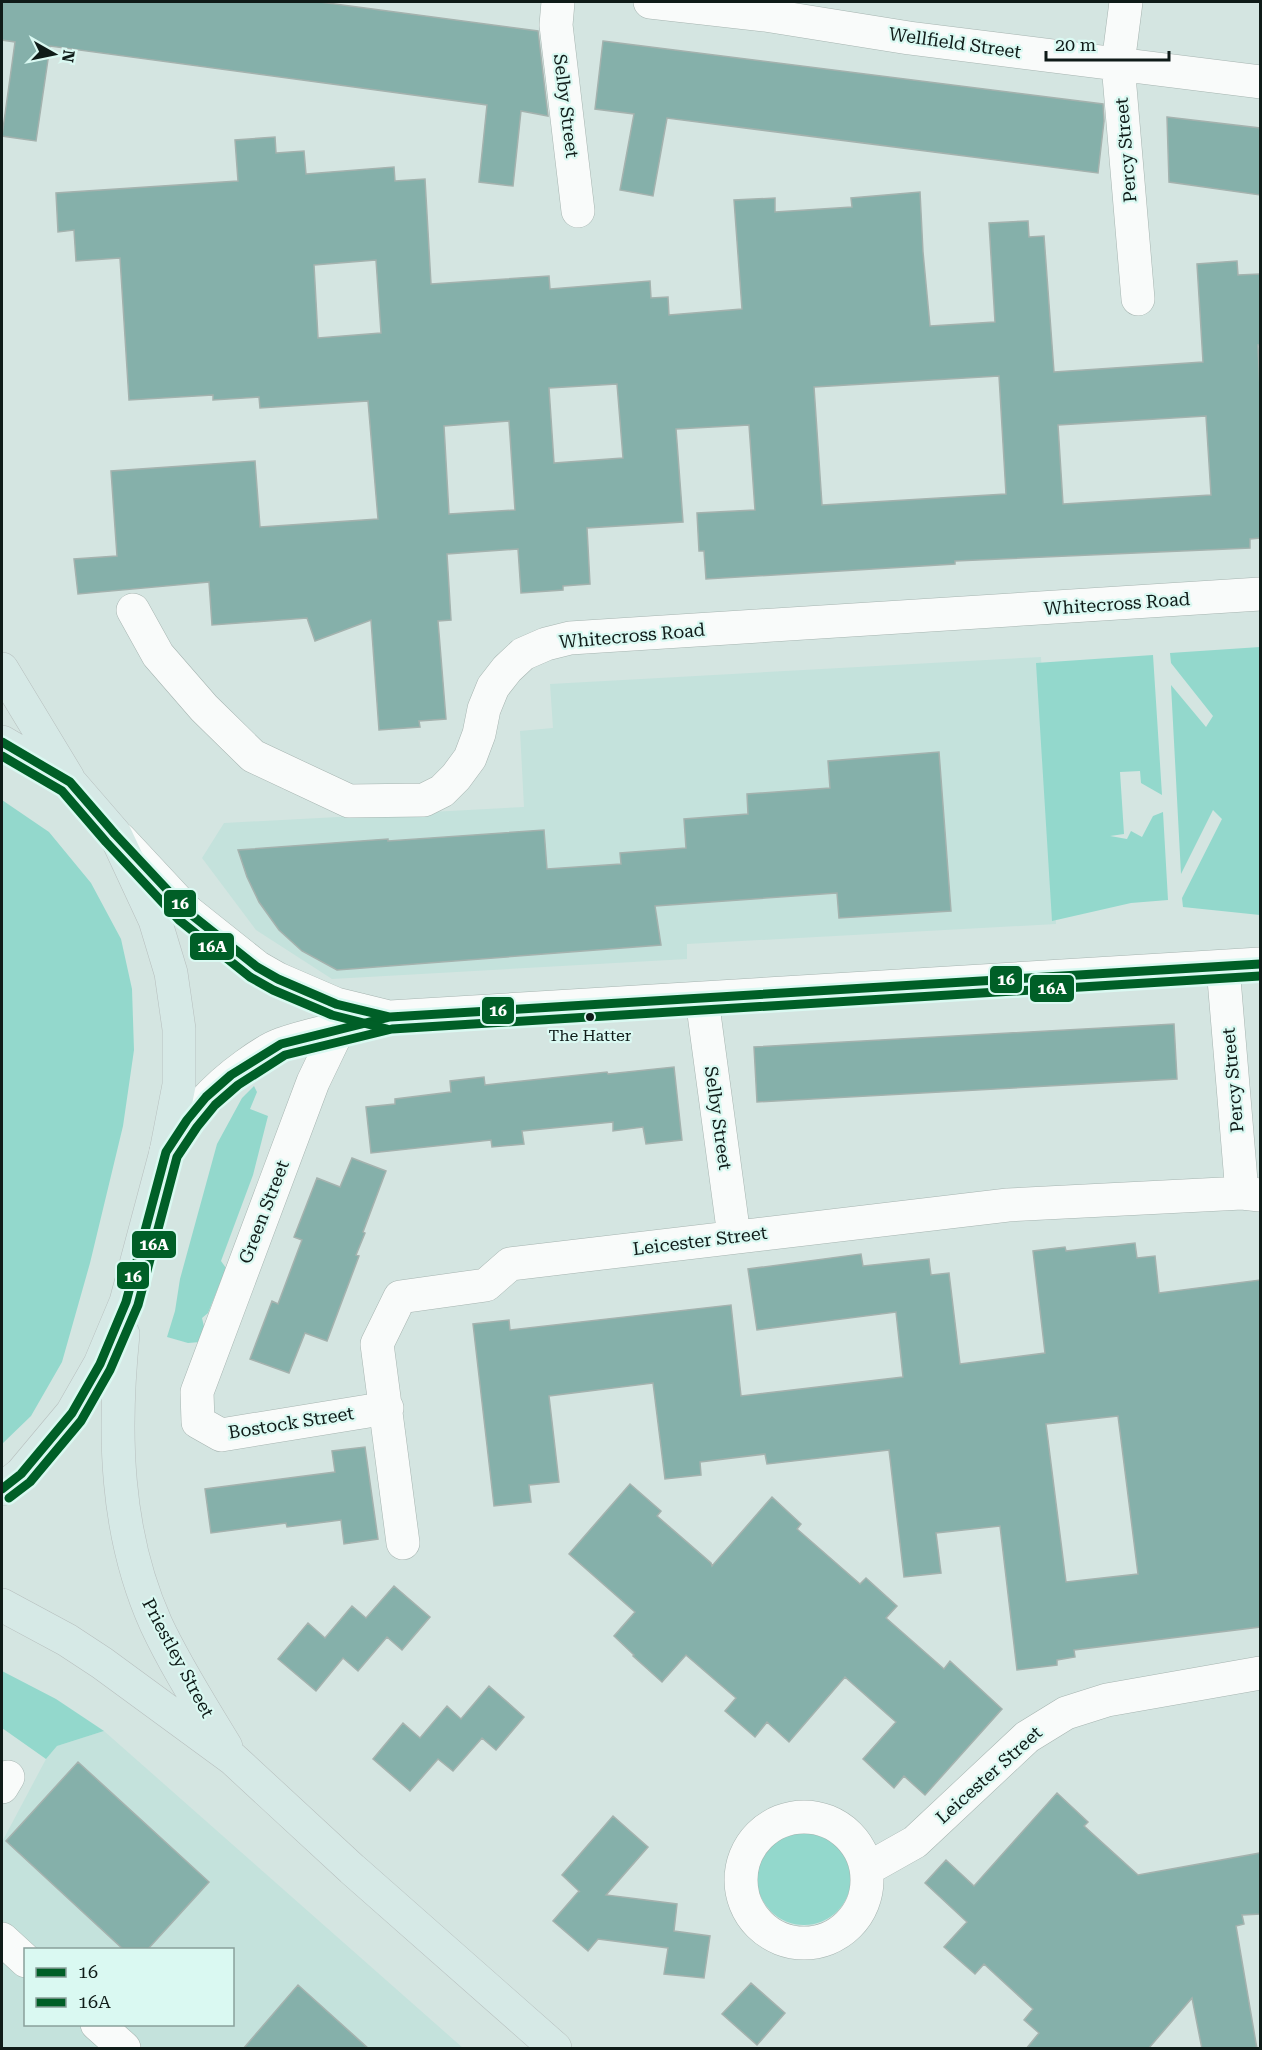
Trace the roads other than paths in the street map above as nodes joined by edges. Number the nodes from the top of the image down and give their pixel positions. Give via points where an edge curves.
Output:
1 (558, 2) edge
2 (650, 2) edge
3 (1126, 2) edge
4 (1118, 64) junction
5 (1260, 82) edge
6 (578, 211) dead end
7 (1138, 298) dead end
8 (1260, 594) edge
9 (133, 610) dead end
10 (2, 669) edge
11 (2, 742) edge
12 (70, 782) junction
13 (115, 834) junction
14 (1260, 964) edge
15 (1223, 967) junction
16 (702, 999) junction
17 (337, 1017) junction
18 (166, 1152) junction
19 (1251, 1194) edge
20 (734, 1236) junction
21 (126, 1302) junction
22 (387, 1408) junction
23 (198, 1422) joint
24 (2, 1489) edge
25 (403, 1543) dead end
26 (2, 1605) edge
27 (1260, 1673) edge
28 (233, 1759) junction
29 (867, 1869) dead end
30 (2, 1939) edge
31 (24, 1959) edge
32 (98, 2026) edge
33 (124, 2049) edge
34 (555, 2049) edge

1 - 6 street, Selby Street via 556,25
2 - 4 street, Wellfield Street
3 - 4 street, Percy Street
4 - 5 street, Wellfield Street
4 - 7 street, Percy Street
8 - 9 street, Whitecross Road via 570,638 524,654 507,669 493,687 470,758 442,791 424,800 349,801 253,756 158,655
10 - 12 highway
11 - 12 highway
12 - 13 highway
13 - 17 street via 188,912 257,967
13 - 18 highway via 155,920 171,973 179,1029 178,1085
14 - 15 street
15 - 16 street
15 - 19 street, Percy Street
16 - 17 street
16 - 20 street, Selby Street
17 - 18 street via 240,1069 206,1097
17 - 23 street, Green Street via 197,1392
18 - 21 highway
19 - 20 street, Leicester Street via 1008,1205
20 - 22 street, Leicester Street via 510,1264 486,1285 400,1297 377,1344
21 - 24 highway via 100,1364 72,1413 21,1474
21 - 28 highway, Priestley Street via 118,1384 125,1530 142,1590 157,1625
22 - 23 street, Bostock Street via 221,1435
22 - 25 street, Leicester Street
26 - 28 highway, Priestley Street via 102,1663
27 - 29 street, Leicester Street via 1107,1700 1066,1713 1027,1737 915,1842
28 - 34 highway, Priestley Street
30 - 31 street
32 - 33 street

